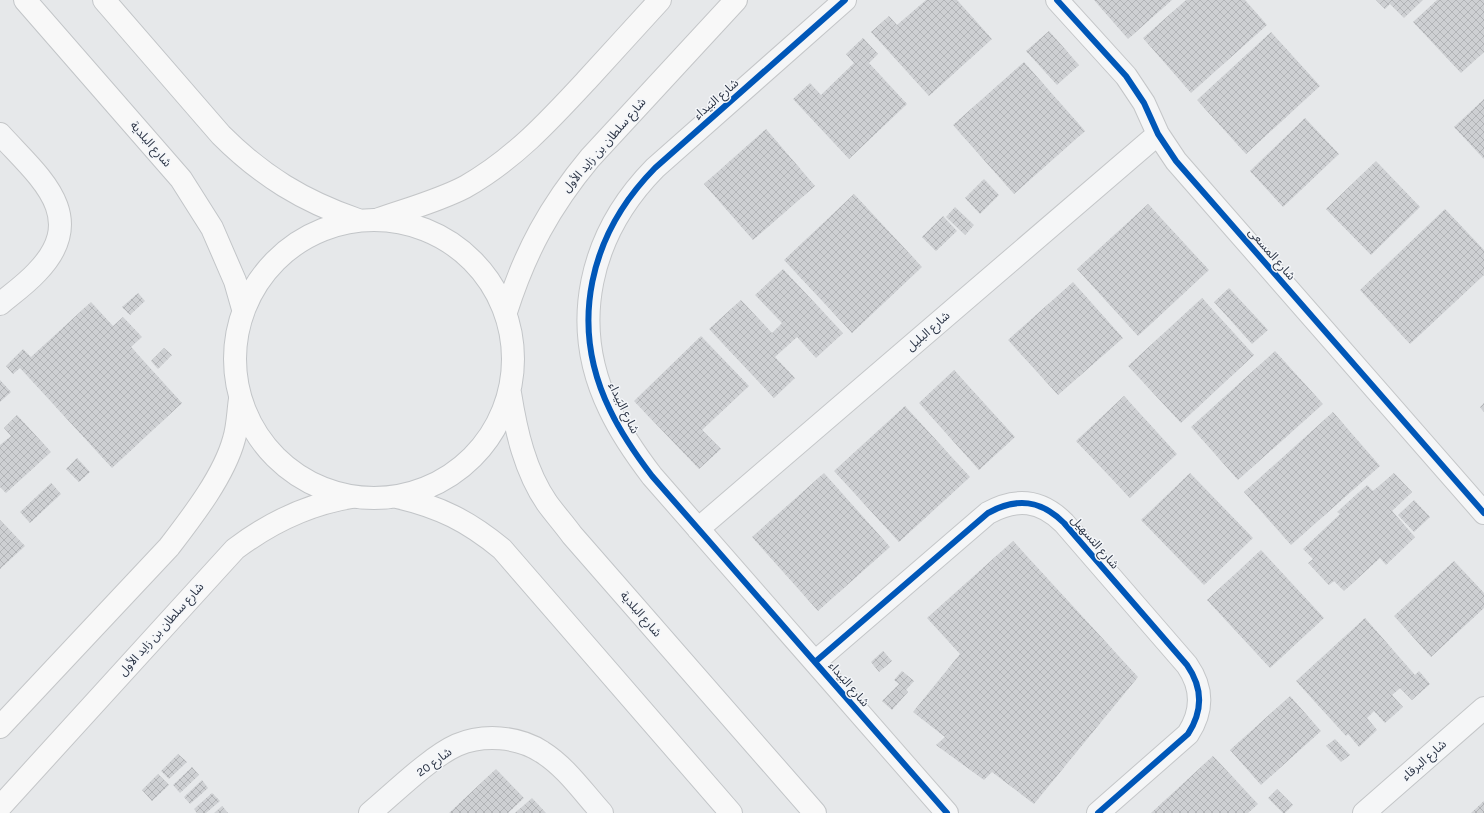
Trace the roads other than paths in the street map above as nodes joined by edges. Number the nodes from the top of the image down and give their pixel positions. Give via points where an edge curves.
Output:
1 (25, 0) edge
2 (104, 0) edge
3 (660, 0) edge
4 (736, 0) edge
5 (844, 0) edge
6 (1057, 0) edge
7 (0, 134) edge
8 (1158, 134) junction
9 (379, 219) junction
10 (358, 220) junction
11 (0, 304) edge
12 (243, 309) junction
13 (506, 312) junction
14 (509, 392) junction
15 (240, 399) junction
16 (352, 497) junction
17 (396, 497) junction
18 (1484, 514) edge
19 (698, 529) junction
20 (815, 662) junction
21 (1484, 708) edge
22 (0, 727) edge
23 (0, 807) edge
24 (370, 813) edge
25 (602, 813) edge
26 (731, 813) edge
27 (815, 813) edge
28 (947, 813) edge
29 (1098, 813) edge
30 (1364, 813) edge

1 - 12 main road, شارع البلدية via 181,179 212,228 232,274
2 - 10 main road via 240,154 284,187 332,211
3 - 9 main road via 555,114 513,154 464,187
4 - 13 main road, شارع سلطان بن زايد الأول via 571,180 539,230
5 - 19 street, شارع البَيداء via 641,182 621,208 608,231 599,255 590,300 589,333 592,359 599,384 609,409 636,455
6 - 8 street, شارع المسعى via 1126,76 1144,104
7 - 11 street via 54,196 60,222 54,247 47,260
8 - 18 street, شارع المسعى via 1186,174
8 - 19 street, شارع البليل
9 - 10 main road
9 - 13 main road via 407,222 433,232 457,246 478,264 494,287
10 - 12 main road via 333,225 309,235 288,249 269,266
12 - 15 main road via 234,354
13 - 14 main road via 514,366
14 - 17 main road via 500,418 490,435 468,461 446,478 422,490
14 - 27 main road, شارع البلدية via 515,425 527,465 546,502
15 - 16 main road via 250,423 264,446 282,464 309,482
15 - 22 main road via 232,445 207,494 186,525 169,547
16 - 17 main road
16 - 23 main road, شارع سلطان بن زايد الأول via 320,503 290,514 261,530 236,549
17 - 26 main road via 425,504 453,515 479,530 502,549
19 - 20 street, شارع البَيداء
20 - 28 street, شارع البَيداء
20 - 29 street, شارع التسهيل via 988,513 1010,504 1034,504 1046,508 1064,523 1182,660 1194,676 1198,687 1199,712 1188,734
21 - 30 street, شارع البرقاء
24 - 25 street, شارع 20 via 432,761 456,745 485,738 515,740 542,751 564,770

